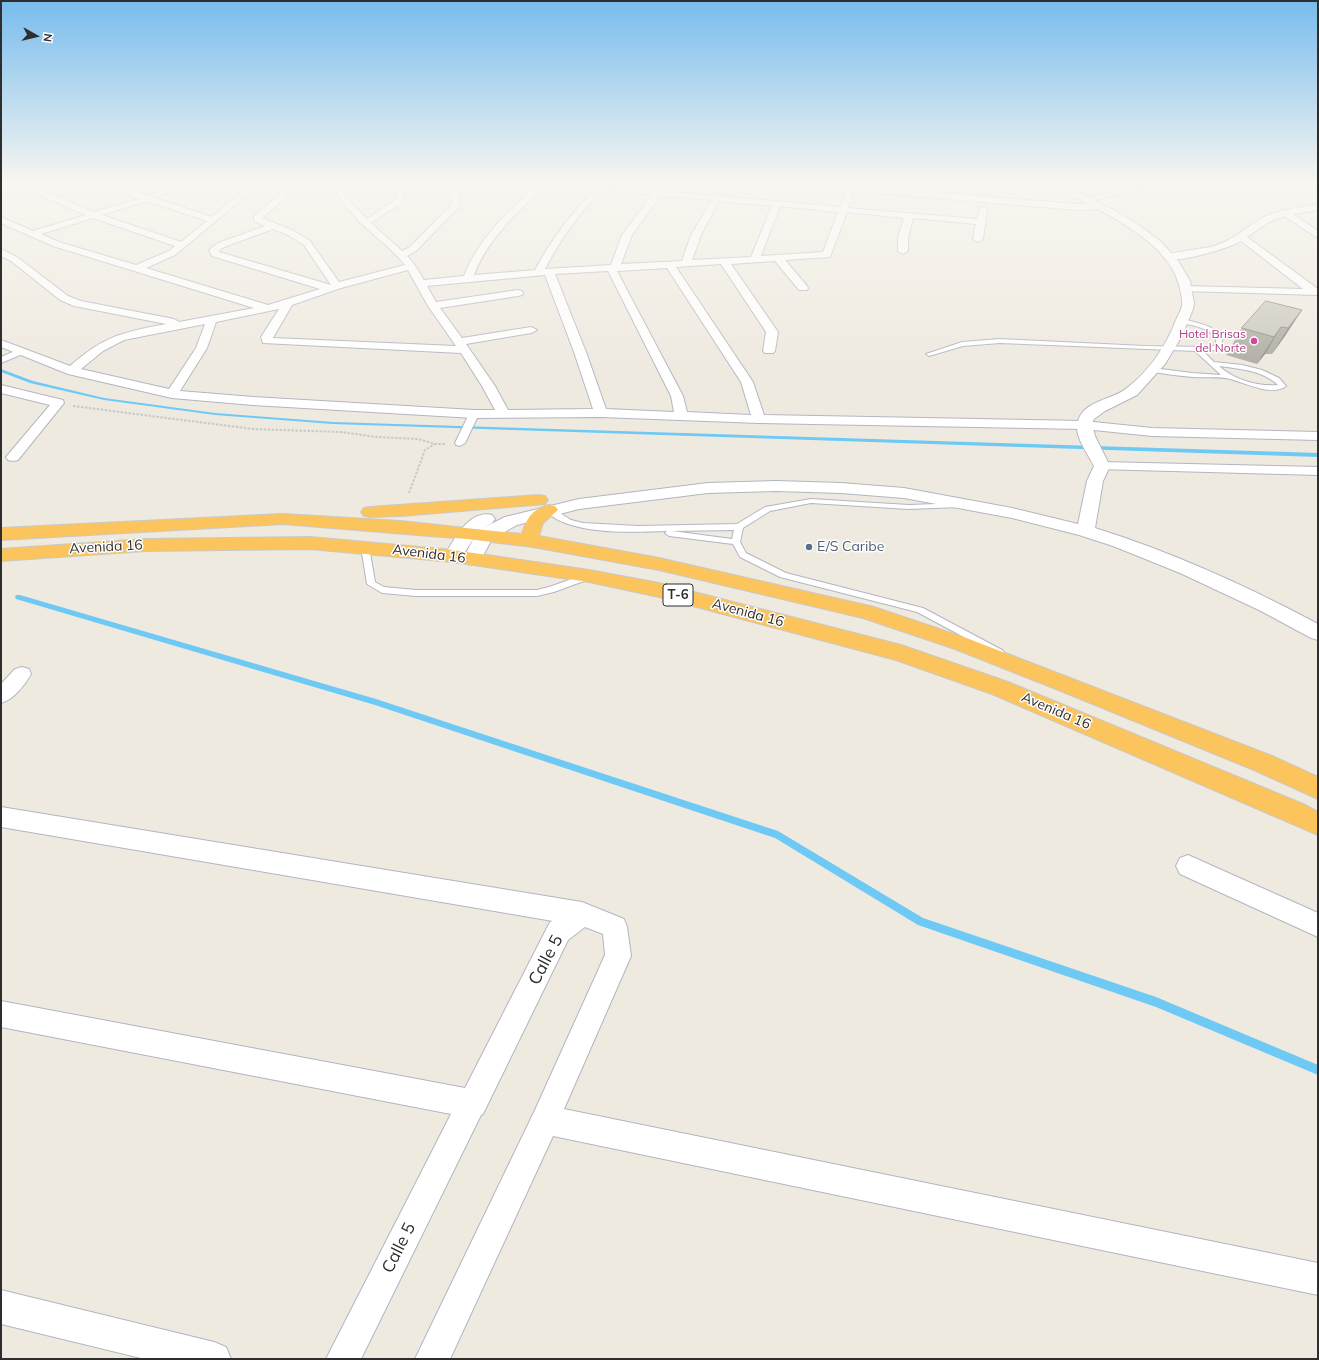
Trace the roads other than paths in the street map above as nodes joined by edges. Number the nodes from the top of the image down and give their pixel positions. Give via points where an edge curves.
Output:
1 (61, 245) edge
2 (182, 245) edge
3 (220, 245) edge
4 (309, 245) edge
5 (391, 245) edge
6 (416, 245) edge
7 (485, 245) edge
8 (553, 245) edge
9 (623, 245) edge
10 (692, 245) edge
11 (760, 245) edge
12 (830, 245) edge
13 (903, 245) edge
14 (1157, 245) edge
15 (1222, 245) edge
16 (1252, 245) edge
17 (903, 251) dead end
18 (1, 252) edge
19 (401, 255) junction
20 (1168, 257) junction
21 (778, 258) junction
22 (756, 260) junction
23 (724, 262) junction
24 (670, 264) junction
25 (686, 264) junction
26 (411, 266) junction
27 (613, 268) junction
28 (136, 269) junction
29 (544, 272) junction
30 (468, 278) junction
31 (422, 283) junction
32 (334, 287) junction
33 (803, 288) dead end
34 (1186, 289) junction
35 (518, 293) dead end
36 (1316, 293) edge
37 (288, 303) junction
38 (433, 306) junction
39 (267, 309) junction
40 (211, 320) junction
41 (1182, 321) junction
42 (187, 324) junction
43 (530, 330) dead end
44 (1, 343) edge
45 (462, 346) junction
46 (1170, 348) junction
47 (1197, 349) junction
48 (22, 351) junction
49 (769, 351) dead end
50 (929, 354) dead end
51 (1, 360) edge
52 (1214, 364) junction
53 (1153, 370) junction
54 (72, 371) junction
55 (1230, 377) junction
56 (1, 390) edge
57 (172, 394) junction
58 (601, 413) junction
59 (474, 414) junction
60 (504, 414) junction
61 (681, 417) junction
62 (759, 419) junction
63 (1085, 430) junction
64 (1318, 436) edge
65 (460, 443) road end
66 (13, 457) dead end
67 (1100, 462) junction
68 (1318, 471) edge
69 (544, 505) junction
70 (968, 505) junction
71 (283, 519) junction
72 (739, 527) junction
73 (638, 529) junction
74 (1085, 530) junction
75 (1, 534) edge
76 (476, 534) junction
77 (533, 541) junction
78 (736, 542) junction
79 (365, 547) junction
80 (1, 555) edge
81 (462, 558) junction
82 (589, 576) junction
83 (1318, 633) edge
84 (1039, 673) junction
85 (22, 674) dead end
86 (1, 696) edge
87 (1318, 788) edge
88 (1, 817) edge
89 (1318, 824) edge
90 (1188, 866) dead end
91 (582, 914) junction
92 (1318, 925) edge
93 (1, 1014) edge
94 (473, 1104) junction
95 (546, 1120) junction
96 (1318, 1278) edge
97 (1, 1307) edge
98 (214, 1359) edge
99 (343, 1359) edge
100 (432, 1359) edge

1 - 28 street
2 - 28 street via 166,256
3 - 32 street via 214,250 215,254
4 - 32 street
5 - 19 street
6 - 19 street
7 - 30 street via 471,267
8 - 29 street via 548,253
9 - 27 street
10 - 25 street
11 - 22 street
12 - 21 street via 827,255
13 - 17 street
14 - 20 street
15 - 20 street via 1201,252
16 - 36 street
18 - 42 street via 14,258 64,298 78,304
19 - 26 street
20 - 34 street via 1185,283
21 - 22 street
21 - 33 street
22 - 23 street
23 - 25 street
23 - 49 street via 772,332
24 - 25 street
24 - 27 street
24 - 62 street via 747,382
26 - 31 street
26 - 32 street
27 - 29 street
27 - 61 street via 677,396
28 - 39 street
29 - 30 street
29 - 58 street via 580,352
30 - 31 street
31 - 38 street
32 - 37 street
34 - 36 street
34 - 41 street via 1188,305
35 - 38 street
37 - 39 street
37 - 45 street via 267,341
38 - 45 street
39 - 40 street
40 - 42 street
40 - 57 street via 211,327 196,357
41 - 46 street
41 - 47 lane via 1209,329 1218,334 1221,340 1219,346 1211,349
42 - 54 street via 111,340
43 - 45 street
44 - 48 street
45 - 60 street via 494,393
46 - 47 lane
46 - 50 lane via 1000,341 962,344
46 - 53 street
47 - 52 lane
48 - 51 street
48 - 54 street
52 - 55 lane
52 - 55 lane via 1254,370 1273,377 1283,386 1256,386
53 - 55 lane
53 - 63 street via 1131,392 1086,418
54 - 57 street
56 - 66 street via 58,404
57 - 59 street
58 - 60 street
58 - 61 street
59 - 60 street
59 - 65 street
61 - 62 street
62 - 63 street
63 - 64 street
63 - 67 street
67 - 68 street
67 - 74 street
69 - 70 street via 579,504 708,488 776,486 904,493
69 - 71 highway, T-6 via 458,505 401,511 319,513
69 - 73 lane via 568,522 584,526
69 - 76 street
69 - 77 highway via 535,520 530,536
70 - 72 lane via 909,507 811,502 768,509
70 - 74 street
71 - 75 highway, Avenida 16 / T-6
71 - 76 highway, Avenida 16 / T-6
72 - 73 lane
72 - 78 lane
73 - 78 lane
74 - 83 street via 1187,569 1268,606
76 - 77 highway, Avenida 16 / T-6
76 - 81 street
77 - 84 highway, Avenida 16 / T-6 via 659,564 867,612
78 - 84 lane via 743,555 784,575 920,610
79 - 80 highway, Avenida 16 / T-6 via 310,543 229,543 145,545
79 - 81 highway, Avenida 16 / T-6
79 - 82 lane via 371,584 382,590 416,594 537,593
81 - 82 highway, Avenida 16 / T-6
82 - 89 highway, Avenida 16 / T-6 via 659,590 901,653 1000,688
84 - 87 highway, Avenida 16 / T-6
85 - 86 street
88 - 91 street
90 - 92 street
91 - 94 street, Calle 5 via 559,931
91 - 95 street via 614,927 618,956
93 - 94 street
94 - 99 street, Calle 5
95 - 96 street
95 - 100 street
97 - 98 street

